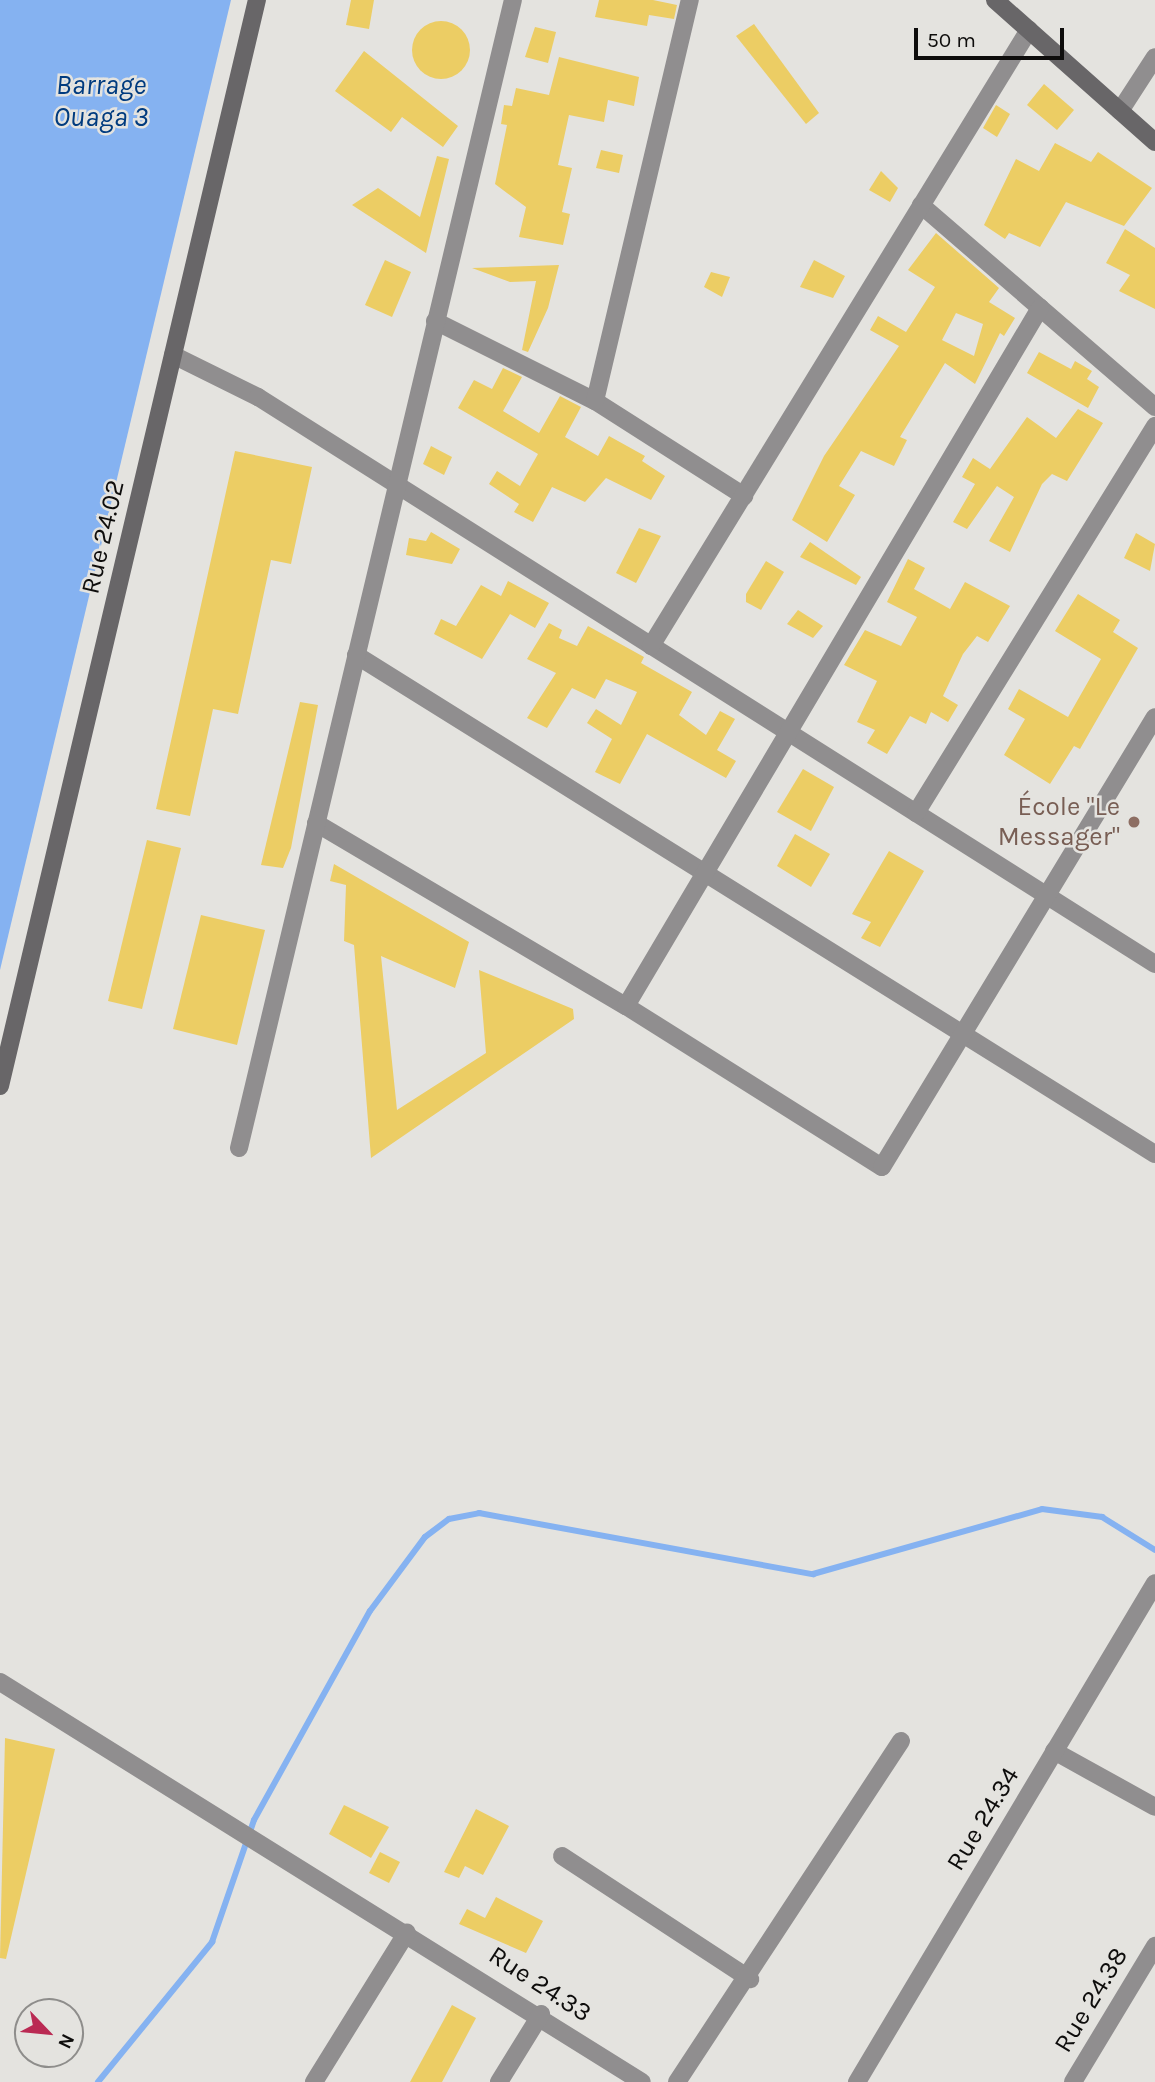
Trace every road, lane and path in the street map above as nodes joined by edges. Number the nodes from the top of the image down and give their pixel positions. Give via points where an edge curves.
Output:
1 (257, 0) edge
2 (513, 0) edge
3 (690, 0) edge
4 (995, 0) edge
5 (1014, 7) edge
6 (1029, 30) junction
7 (1155, 57) edge
8 (1120, 111) junction
9 (1155, 142) edge
10 (921, 205) junction
11 (1040, 308) junction
12 (435, 321) junction
13 (173, 355) junction
14 (595, 401) junction
15 (1155, 407) edge
16 (1155, 426) edge
17 (396, 485) junction
18 (744, 496) junction
19 (652, 646) junction
20 (356, 655) junction
21 (1155, 717) edge
22 (786, 731) junction
23 (915, 813) junction
24 (316, 822) junction
25 (702, 871) junction
26 (1045, 895) junction
27 (1155, 964) edge
28 (626, 1006) junction
29 (960, 1033) junction
30 (0, 1086) edge
31 (239, 1148) dead end
32 (1155, 1154) edge
33 (1155, 1583) edge
34 (0, 1682) edge
35 (901, 1741) dead end
36 (1054, 1751) junction
37 (1155, 1807) edge
38 (562, 1856) dead end
39 (407, 1932) junction
40 (1155, 1946) edge
41 (750, 1979) junction
42 (541, 2014) junction
43 (314, 2082) edge
44 (499, 2082) edge
45 (642, 2082) edge
46 (677, 2082) edge
47 (857, 2082) edge
48 (1073, 2082) edge

1 - 13 street, Rue 24.02
2 - 12 street
3 - 14 street
4 - 5 street
5 - 6 street
6 - 8 street
6 - 10 street
7 - 8 street
8 - 9 street
10 - 11 street
10 - 18 street
11 - 15 street
11 - 22 street
12 - 14 street
12 - 17 street
13 - 17 street via 258,397
13 - 30 street, Rue 24.02
14 - 18 street
16 - 23 street
17 - 19 street
17 - 20 street
18 - 19 street
19 - 22 street
20 - 24 street
20 - 25 street
21 - 26 street
22 - 23 street
22 - 25 street
23 - 26 street
24 - 28 street
24 - 31 street
25 - 28 street
25 - 29 street
26 - 27 street
26 - 29 street
28 - 29 street via 877,1168 887,1164
29 - 32 street
33 - 36 street, Rue 24.34
34 - 39 street, Rue 24.33
35 - 41 street
36 - 37 street
36 - 47 street, Rue 24.34
38 - 41 street
39 - 42 street, Rue 24.33
39 - 43 street
40 - 48 street, Rue 24.38
41 - 46 street
42 - 44 street
42 - 45 street, Rue 24.33

